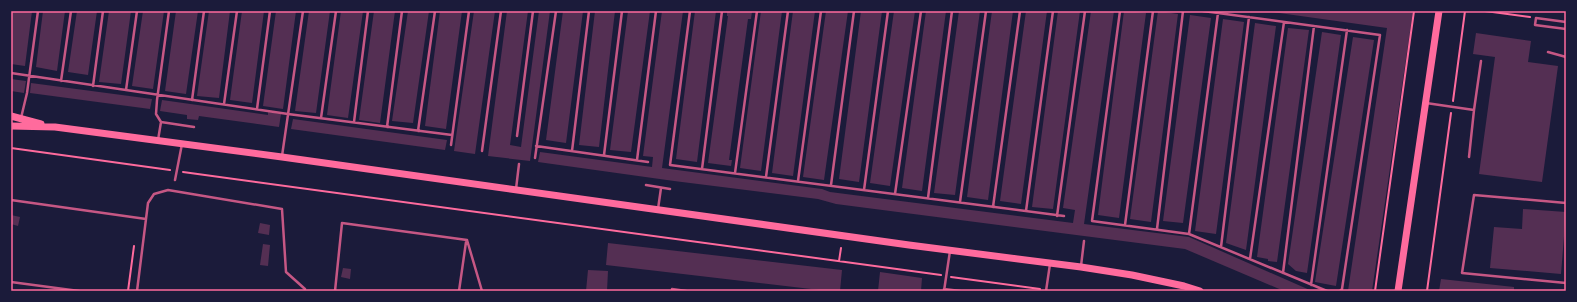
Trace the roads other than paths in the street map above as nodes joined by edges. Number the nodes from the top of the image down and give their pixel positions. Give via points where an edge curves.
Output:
1 (38, 11) edge
2 (71, 11) edge
3 (103, 11) edge
4 (137, 11) edge
5 (169, 11) edge
6 (204, 11) edge
7 (237, 11) edge
8 (270, 11) edge
9 (302, 11) edge
10 (336, 11) edge
11 (368, 11) edge
12 (402, 11) edge
13 (435, 11) edge
14 (469, 11) edge
15 (501, 11) edge
16 (534, 11) edge
17 (556, 11) edge
18 (589, 11) edge
19 (622, 11) edge
20 (656, 11) edge
21 (690, 11) edge
22 (722, 11) edge
23 (756, 11) edge
24 (788, 11) edge
25 (821, 11) edge
26 (854, 11) edge
27 (888, 11) edge
28 (921, 11) edge
29 (952, 11) edge
30 (986, 11) edge
31 (1020, 11) edge
32 (1053, 11) edge
33 (1085, 11) edge
34 (1120, 11) edge
35 (1153, 11) edge
36 (1183, 11) edge
37 (1203, 11) edge
38 (1439, 11) edge
39 (1218, 13) junction
40 (1249, 17) junction
41 (1284, 22) junction
42 (1566, 22) edge
43 (1314, 26) junction
44 (1566, 29) edge
45 (1347, 30) junction
46 (1548, 52) dead end
47 (1566, 57) edge
48 (1481, 61) dead end
49 (11, 73) edge
50 (29, 76) junction
51 (61, 80) junction
52 (93, 86) junction
53 (126, 90) junction
54 (158, 95) junction
55 (192, 100) junction
56 (1426, 103) junction
57 (224, 104) junction
58 (257, 109) junction
59 (1474, 110) junction
60 (288, 114) junction
61 (11, 116) edge
62 (21, 118) junction
63 (321, 118) junction
64 (161, 122) junction
65 (354, 122) junction
66 (11, 126) edge
67 (55, 127) junction
68 (194, 127) dead end
69 (387, 127) junction
70 (418, 131) junction
71 (452, 135) junction
72 (517, 136) dead end
73 (158, 141) junction
74 (182, 144) junction
75 (451, 145) dead end
76 (536, 146) junction
77 (482, 150) dead end
78 (572, 151) junction
79 (604, 155) junction
80 (282, 157) junction
81 (1469, 157) dead end
82 (535, 158) dead end
83 (637, 160) junction
84 (648, 162) dead end
85 (520, 164) dead end
86 (702, 169) junction
87 (735, 173) junction
88 (766, 177) junction
89 (175, 180) dead end
90 (798, 181) junction
91 (646, 185) dead end
92 (831, 185) junction
93 (661, 188) junction
94 (670, 189) dead end
95 (516, 190) junction
96 (864, 190) junction
97 (895, 194) junction
98 (928, 198) junction
99 (11, 200) edge
100 (960, 202) junction
101 (1566, 203) edge
102 (993, 207) junction
103 (658, 210) junction
104 (1026, 212) junction
105 (1057, 216) junction
106 (1064, 216) dead end
107 (146, 219) junction
108 (1125, 225) junction
109 (1157, 229) junction
110 (1190, 234) junction
111 (467, 240) junction
112 (1084, 240) dead end
113 (1221, 247) junction
114 (950, 250) junction
115 (1250, 259) junction
116 (1050, 263) junction
117 (1081, 267) junction
118 (1283, 273) junction
119 (11, 282) edge
120 (1566, 282) edge
121 (1311, 285) junction
122 (305, 289) dead end
123 (944, 290) edge
124 (1046, 290) edge
125 (78, 291) edge
126 (137, 291) edge
127 (334, 291) edge
128 (459, 291) edge
129 (482, 291) edge
130 (672, 291) edge
131 (686, 291) edge
132 (960, 291) edge
133 (1200, 291) edge
134 (1327, 291) edge
135 (1340, 291) edge
136 (1398, 291) edge

1 - 50 lane
2 - 51 lane
3 - 52 lane
4 - 53 lane
5 - 54 lane
6 - 55 lane
7 - 57 lane
8 - 58 lane
9 - 60 lane
10 - 63 lane
11 - 65 lane
12 - 69 lane
13 - 70 lane
14 - 71 lane
15 - 77 lane
16 - 72 lane
17 - 76 lane
18 - 78 lane
19 - 79 lane
20 - 83 lane
21 - 86 lane via 670,165
22 - 86 lane
23 - 87 lane
24 - 88 lane
25 - 90 lane
26 - 92 lane
27 - 96 lane
28 - 97 lane
29 - 98 lane
30 - 100 lane
31 - 102 lane
32 - 104 lane
33 - 105 lane
34 - 108 lane via 1092,220
35 - 108 lane
36 - 109 lane
37 - 39 lane
38 - 56 main road
39 - 40 lane
39 - 110 lane
40 - 41 lane
40 - 113 lane
41 - 43 lane
41 - 115 lane
42 - 44 lane via 1536,18 1535,25
43 - 45 lane
43 - 118 lane
45 - 121 lane
45 - 135 lane via 1380,35
46 - 47 lane
48 - 59 lane
49 - 50 lane
50 - 51 lane
50 - 62 lane
51 - 52 lane
52 - 53 lane
53 - 54 lane
54 - 55 lane
54 - 64 lane via 156,114
55 - 57 lane
56 - 59 lane
56 - 136 main road
57 - 58 lane
58 - 60 lane
59 - 81 lane
60 - 63 lane
60 - 80 lane
61 - 62 main road
62 - 67 main road
63 - 65 lane
64 - 68 lane
64 - 73 lane
65 - 69 lane
66 - 67 main road
67 - 73 main road
69 - 70 lane
70 - 71 lane
71 - 75 lane
73 - 74 main road
74 - 80 main road
74 - 89 lane
76 - 78 lane
76 - 82 lane
78 - 79 lane
79 - 83 lane
80 - 95 main road
83 - 84 lane
85 - 95 lane
86 - 87 lane
87 - 88 lane
88 - 90 lane
90 - 92 lane
91 - 93 lane
92 - 96 lane
93 - 94 lane
93 - 103 lane
95 - 103 main road
96 - 97 lane
97 - 98 lane
98 - 100 lane
99 - 107 lane
100 - 102 lane
101 - 120 lane via 1474,195 1462,272
102 - 104 lane
103 - 114 main road
104 - 105 lane
105 - 106 lane
107 - 122 lane via 148,203 154,194 168,190 282,209 286,272
107 - 126 lane
108 - 109 lane
109 - 110 lane
110 - 113 lane
111 - 127 lane via 342,223
111 - 128 lane
111 - 129 lane
112 - 117 lane
113 - 115 lane
114 - 116 main road
114 - 123 lane
115 - 118 lane
116 - 117 main road
116 - 124 lane
117 - 133 main road via 1132,275
118 - 121 lane
119 - 125 lane
121 - 134 lane
123 - 132 lane
130 - 131 lane

